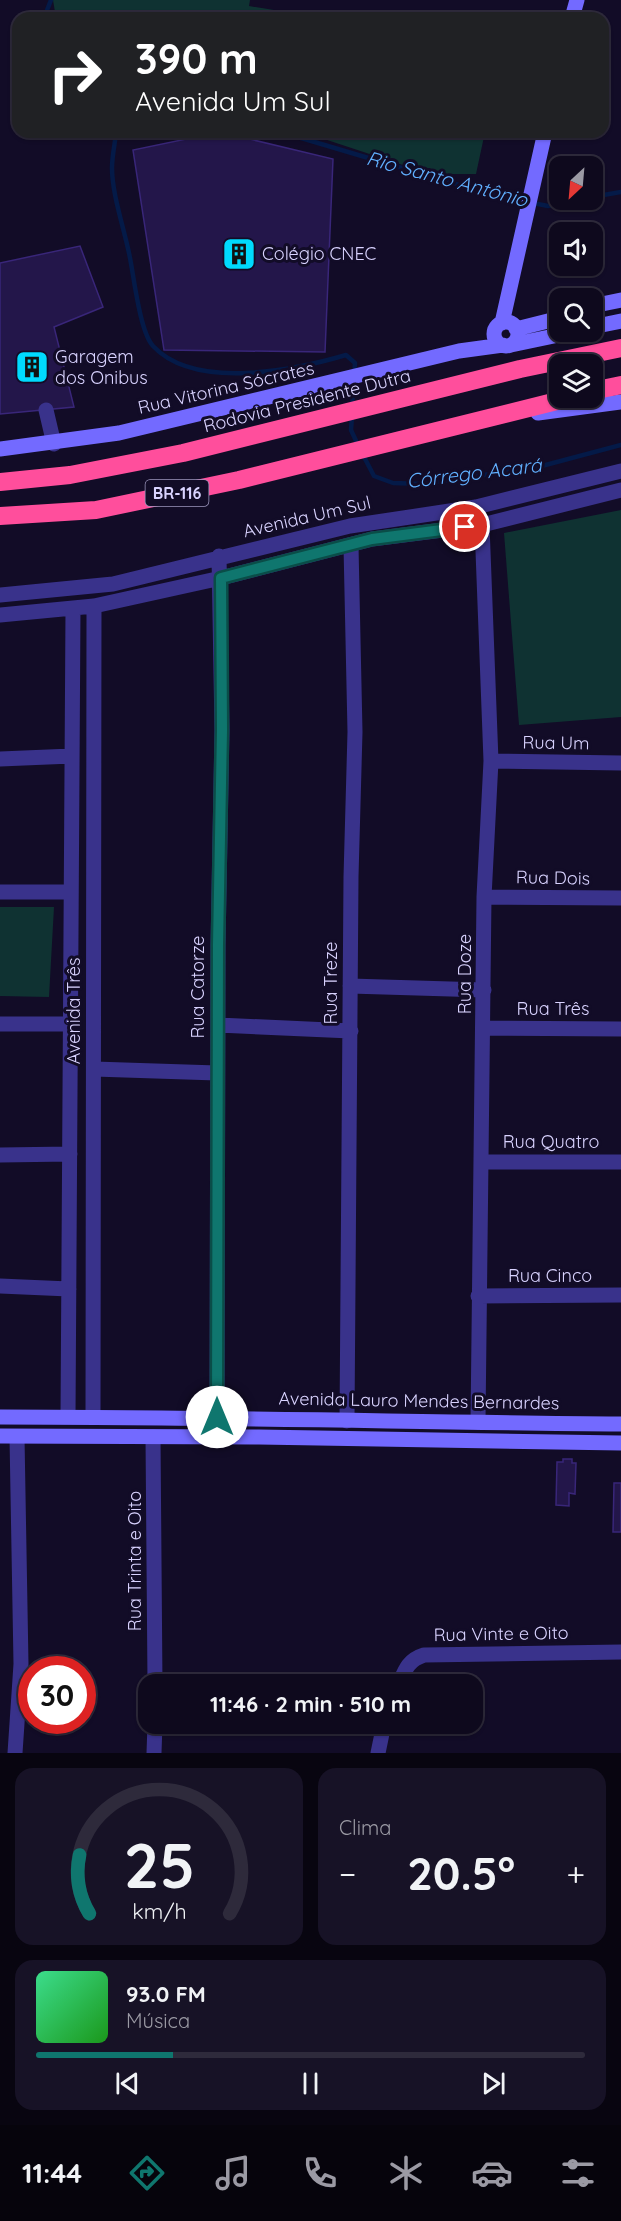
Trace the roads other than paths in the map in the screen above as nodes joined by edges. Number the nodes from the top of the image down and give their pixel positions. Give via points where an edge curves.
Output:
1 (544, 138) edge
2 (621, 300) edge
3 (603, 304) edge
4 (549, 319) edge
5 (621, 321) edge
6 (505, 323) junction
7 (603, 325) edge
8 (549, 337) edge
9 (507, 345) junction
10 (621, 348) edge
11 (459, 351) junction
12 (621, 385) edge
13 (603, 389) edge
14 (621, 402) edge
15 (549, 403) edge
16 (46, 410) dead end
17 (493, 418) junction
18 (54, 444) junction
19 (0, 448) edge
20 (621, 471) edge
21 (0, 482) edge
22 (621, 490) edge
23 (0, 516) edge
24 (482, 525) junction
25 (351, 546) junction
26 (267, 547) junction
27 (219, 556) junction
28 (272, 565) junction
29 (158, 573) junction
30 (221, 578) junction
31 (160, 591) junction
32 (7, 595) edge
33 (94, 606) junction
34 (73, 609) junction
35 (6, 614) edge
36 (94, 700) junction
37 (72, 703) junction
38 (72, 756) junction
39 (0, 759) edge
40 (491, 761) junction
41 (621, 763) edge
42 (72, 834) junction
43 (94, 834) junction
44 (0, 892) edge
45 (71, 892) junction
46 (484, 897) junction
47 (621, 898) edge
48 (94, 940) junction
49 (71, 943) junction
50 (350, 986) junction
51 (484, 990) junction
52 (0, 1024) edge
53 (70, 1024) junction
54 (218, 1025) junction
55 (484, 1028) junction
56 (621, 1029) edge
57 (351, 1031) junction
58 (94, 1069) junction
59 (217, 1073) junction
60 (70, 1109) junction
61 (94, 1109) junction
62 (70, 1154) junction
63 (0, 1155) edge
64 (482, 1162) junction
65 (621, 1162) edge
66 (69, 1231) junction
67 (93, 1231) junction
68 (0, 1286) edge
69 (69, 1289) junction
70 (621, 1295) edge
71 (478, 1296) junction
72 (68, 1342) junction
73 (93, 1342) junction
74 (68, 1416) junction
75 (93, 1417) junction
76 (217, 1417) junction
77 (0, 1418) edge
78 (111, 1419) junction
79 (291, 1419) junction
80 (347, 1421) junction
81 (412, 1422) junction
82 (478, 1422) junction
83 (621, 1424) edge
84 (0, 1436) edge
85 (68, 1436) junction
86 (17, 1437) junction
87 (153, 1437) junction
88 (112, 1438) junction
89 (291, 1438) junction
90 (412, 1441) junction
91 (621, 1443) edge
92 (621, 1652) edge
93 (155, 1674) edge
94 (403, 1674) edge
95 (155, 1734) edge
96 (382, 1734) edge
97 (15, 1753) edge
98 (154, 1753) edge
99 (378, 1753) edge

1 - 6 street
2 - 3 street
4 - 6 street
5 - 7 street
6 - 9 street via 497,342
6 - 9 street via 518,337
6 - 11 street
8 - 9 street
9 - 11 street
10 - 21 highway, Rodovia Presidente Dutra / BR-116 via 112,468
11 - 18 street, Rua Vitorina Sócrates via 130,430
12 - 13 highway
14 - 17 street
15 - 17 highway, BR-116
16 - 18 street
17 - 23 highway, BR-116 via 352,454 96,510
18 - 19 street, Rua Vitorina Sócrates
20 - 26 street, Avenida Um Sul via 476,507 350,526
22 - 24 street, Avenida Um Sul
24 - 25 street, Avenida Um Sul via 372,539
24 - 40 street, Rua Doze
25 - 28 street, Avenida Um Sul
25 - 50 street, Rua Treze via 355,732
26 - 27 street, Avenida Um Sul
26 - 28 street
27 - 29 street, Avenida Um Sul
27 - 30 street, Rua Catorze
28 - 30 street, Avenida Um Sul
29 - 31 street
29 - 32 street, Avenida Um Sul via 113,584
30 - 31 street, Avenida Um Sul
30 - 54 street, Rua Catorze
31 - 33 street, Avenida Um Sul
32 - 35 street
33 - 34 street, Avenida Um Sul
33 - 36 street, Avenida Três
34 - 35 street, Avenida Um Sul
34 - 37 street, Avenida Três
36 - 37 street
36 - 43 street, Avenida Três
37 - 38 street, Avenida Três
38 - 39 street
38 - 42 street, Avenida Três
40 - 41 street, Rua Um
40 - 46 street, Rua Doze
42 - 43 street
42 - 45 street, Avenida Três
43 - 48 street, Avenida Três
44 - 45 street
45 - 49 street, Avenida Três
46 - 47 street, Rua Dois
46 - 51 street, Rua Doze
48 - 49 street
48 - 58 street, Avenida Três
49 - 53 street, Avenida Três
50 - 51 street
50 - 57 street, Rua Treze
51 - 55 street, Rua Doze
52 - 53 street
53 - 60 street, Avenida Três
54 - 57 street
54 - 59 street, Rua Catorze
55 - 56 street, Rua Três
55 - 64 street, Rua Doze
57 - 80 street, Rua Treze
58 - 59 street
58 - 61 street, Avenida Três
59 - 76 street, Rua Catorze
60 - 61 street
60 - 62 street, Avenida Três
61 - 67 street, Avenida Três
62 - 63 street
62 - 66 street, Avenida Três
64 - 65 street, Rua Quatro
64 - 71 street, Rua Doze
66 - 67 street
66 - 69 street, Avenida Três
67 - 73 street, Avenida Três
68 - 69 street
69 - 72 street, Avenida Três
70 - 71 street, Rua Cinco
71 - 82 street, Rua Doze
72 - 73 street
72 - 74 street, Avenida Três
73 - 75 street, Avenida Três
74 - 75 street, Avenida Lauro Mendes Bernardes
74 - 77 street, Avenida Lauro Mendes Bernardes
74 - 85 street
75 - 78 street, Avenida Lauro Mendes Bernardes
76 - 78 street, Avenida Lauro Mendes Bernardes
76 - 79 street, Avenida Lauro Mendes Bernardes
78 - 88 street
79 - 80 street, Avenida Lauro Mendes Bernardes
79 - 89 street
80 - 81 street, Avenida Lauro Mendes Bernardes
81 - 82 street, Avenida Lauro Mendes Bernardes
81 - 90 street
82 - 83 street, Avenida Lauro Mendes Bernardes
84 - 86 street
85 - 86 street
85 - 88 street
86 - 97 street via 21,1664
87 - 88 street
87 - 89 street
87 - 93 street, Rua Trinta e Oito
89 - 90 street
90 - 91 street
92 - 94 street, Rua Vinte e Oito via 424,1655 414,1658
95 - 98 street
96 - 99 street

